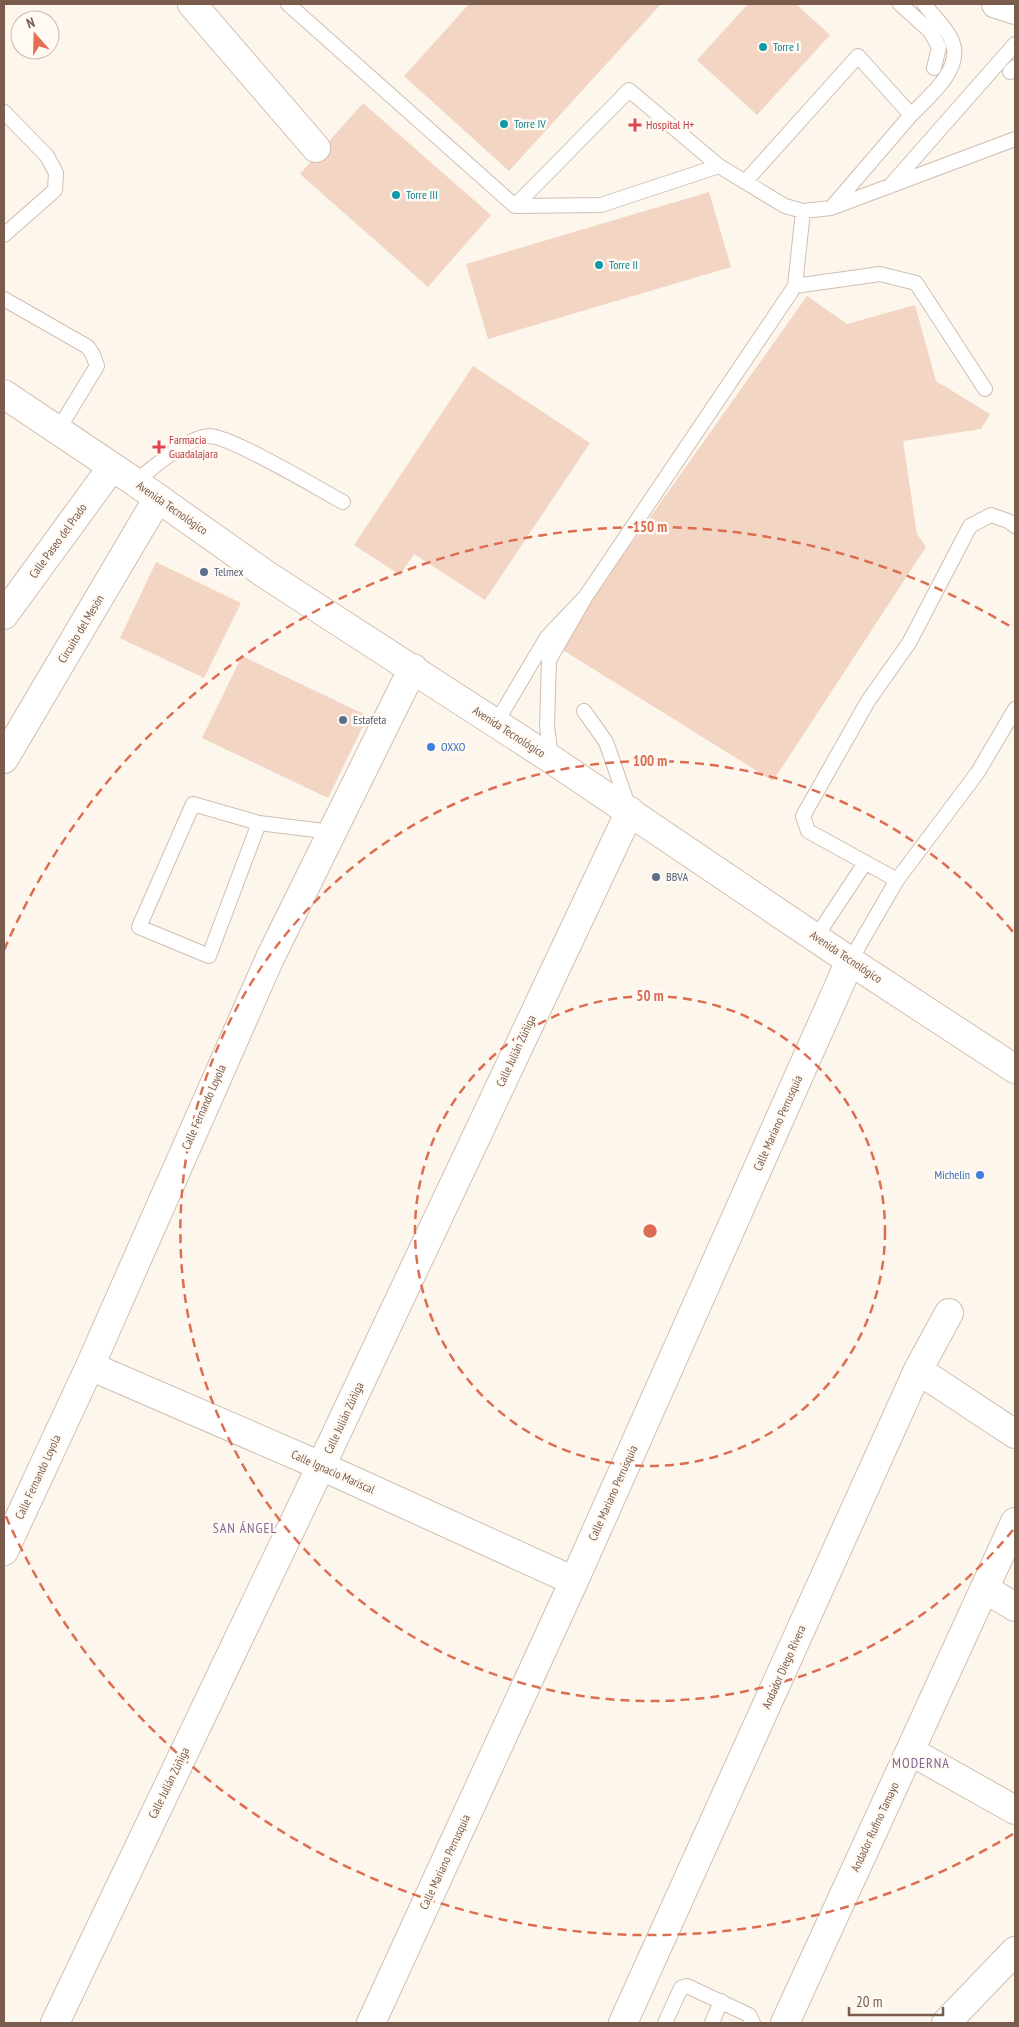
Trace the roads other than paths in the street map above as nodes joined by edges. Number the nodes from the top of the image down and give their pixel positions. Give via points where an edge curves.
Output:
1 (192, 4) edge
2 (288, 4) edge
3 (900, 4) edge
4 (924, 4) edge
5 (996, 4) edge
6 (1015, 10) edge
7 (1015, 44) edge
8 (934, 68) dead end
9 (4, 112) edge
10 (911, 115) junction
11 (1015, 139) edge
12 (316, 148) dead end
13 (719, 166) junction
14 (745, 182) junction
15 (888, 188) junction
16 (515, 206) junction
17 (831, 208) junction
18 (803, 211) junction
19 (4, 235) edge
20 (795, 286) junction
21 (4, 299) edge
22 (985, 389) dead end
23 (4, 394) edge
24 (58, 430) junction
25 (112, 467) junction
26 (135, 482) junction
27 (158, 498) junction
28 (343, 502) dead end
29 (1015, 526) edge
30 (586, 596) junction
31 (4, 615) edge
32 (413, 668) junction
33 (1015, 709) edge
34 (584, 710) dead end
35 (496, 723) junction
36 (4, 759) edge
37 (551, 759) junction
38 (630, 811) junction
39 (259, 823) junction
40 (332, 832) junction
41 (864, 863) junction
42 (897, 880) junction
43 (816, 937) junction
44 (850, 961) junction
45 (1015, 1069) edge
46 (949, 1312) dead end
47 (90, 1366) junction
48 (918, 1370) junction
49 (1015, 1434) edge
50 (321, 1466) junction
51 (1015, 1522) edge
52 (4, 1551) edge
53 (574, 1581) junction
54 (985, 1589) junction
55 (1015, 1607) edge
56 (910, 1751) junction
57 (1015, 1810) edge
58 (1015, 1951) edge
59 (721, 2001) junction
60 (55, 2023) edge
61 (371, 2023) edge
62 (622, 2023) edge
63 (665, 2023) edge
64 (712, 2023) edge
65 (753, 2023) edge
66 (785, 2023) edge
67 (946, 2023) edge

1 - 12 street
2 - 16 lane
3 - 8 lane via 930,31 938,47
4 - 10 lane via 952,40 955,58 943,81
5 - 6 street
7 - 15 lane
9 - 19 lane via 46,156 56,173 55,190
10 - 14 lane via 858,56
10 - 17 lane
11 - 15 lane
13 - 14 lane
13 - 16 lane via 602,204
13 - 16 lane via 629,90
14 - 18 lane via 786,206
15 - 17 lane
17 - 18 lane
18 - 20 lane
20 - 22 lane via 880,274 916,283
20 - 30 lane
21 - 24 lane via 88,347 93,355 96,366
23 - 24 street, Avenida Tecnológico
24 - 25 street, Avenida Tecnológico
25 - 26 street, Avenida Tecnológico
25 - 31 street, Calle Paseo del Prado
26 - 27 street, Avenida Tecnológico
26 - 28 lane via 184,446 209,436 232,443
27 - 32 street, Avenida Tecnológico via 265,574
27 - 36 street, Circuito del Mesón
29 - 41 lane via 991,516 970,526 909,643 868,701 803,816 808,831
30 - 35 lane via 547,637
30 - 37 lane via 549,660 547,726
32 - 35 street, Avenida Tecnológico
32 - 40 street, Calle Fernando Loyola
33 - 42 lane via 978,772
34 - 38 lane via 606,742
35 - 37 street, Avenida Tecnológico
37 - 38 street, Avenida Tecnológico
38 - 43 street, Avenida Tecnológico
38 - 50 street, Calle Julián Zúñiga
39 - 39 lane via 193,804 138,927 209,956
39 - 40 lane
40 - 47 street, Calle Fernando Loyola via 270,958
41 - 42 lane
41 - 43 lane
42 - 44 lane
43 - 44 street, Avenida Tecnológico
44 - 45 street, Avenida Tecnológico
44 - 53 street, Calle Mariano Perrusquia
46 - 48 street, Andador Diego Rivera
47 - 50 street, Calle Ignacio Mariscal
47 - 52 street, Calle Fernando Loyola
48 - 49 street
48 - 62 street, Andador Diego Rivera
50 - 53 street, Calle Ignacio Mariscal
50 - 60 street, Calle Julián Zúñiga
51 - 54 street, Andador Rufino Tamayo
53 - 61 street, Calle Mariano Perrusquia
54 - 55 street
54 - 56 street, Andador Rufino Tamayo
56 - 57 street
56 - 66 street, Andador Rufino Tamayo
58 - 67 street
59 - 63 lane via 687,1986 681,1988
59 - 64 lane
59 - 65 lane via 749,2015

